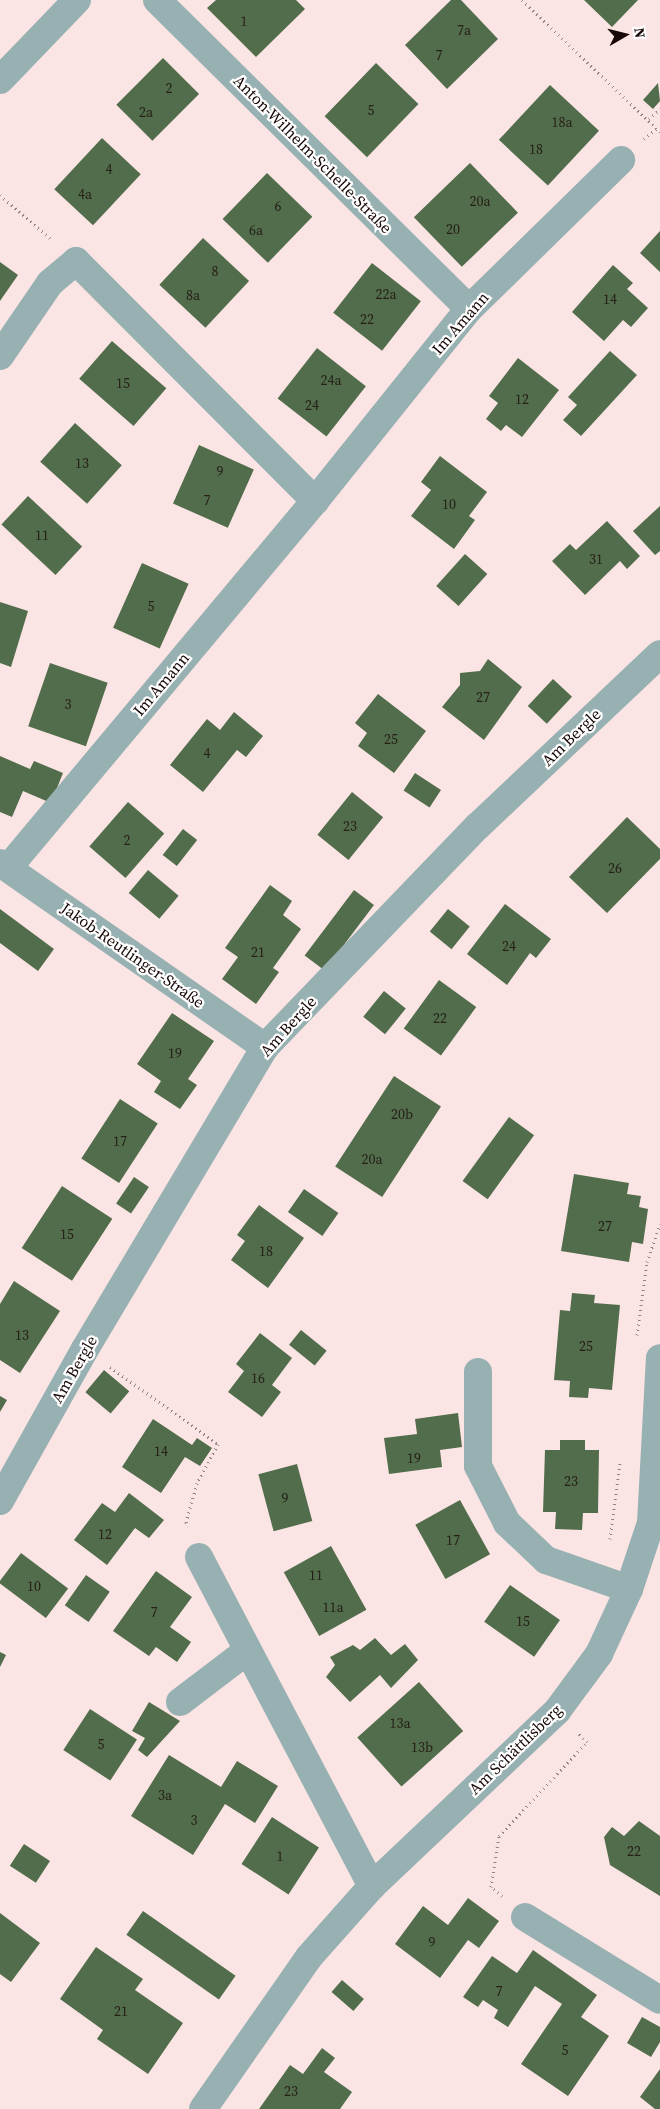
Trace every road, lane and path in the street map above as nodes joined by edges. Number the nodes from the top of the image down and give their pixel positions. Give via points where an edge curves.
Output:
1 (77, 0) edge
2 (156, 0) edge
3 (522, 0) edge
4 (0, 80) edge
5 (660, 108) edge
6 (649, 120) junction
7 (660, 132) edge
8 (620, 160) dead end
9 (0, 195) edge
10 (76, 261) junction
11 (469, 309) junction
12 (0, 356) edge
13 (315, 501) junction
14 (660, 654) edge
15 (4, 866) edge
16 (265, 1047) junction
17 (85, 1349) junction
18 (660, 1358) edge
19 (478, 1372) dead end
20 (0, 1501) edge
21 (199, 1557) joint
22 (629, 1589) junction
23 (247, 1651) junction
24 (180, 1702) dead end
25 (557, 1711) junction
26 (372, 1886) junction
27 (525, 1917) joint
28 (660, 2000) edge
29 (203, 2109) edge

1 - 4 street
2 - 11 street, Anton-Wilhelm-Schelle-Straße
3 - 6 path
5 - 6 path
6 - 7 path
8 - 11 street, Im Amann
9 - 10 path
10 - 12 street via 50,283
10 - 13 street
11 - 13 street, Im Amann
13 - 15 street, Im Amann
14 - 16 street, Am Bergle via 478,826
15 - 16 street, Jakob-Reutlinger-Straße
16 - 17 street, Am Bergle
17 - 20 street, Am Bergle
17 - 21 path via 218,1444 197,1482 186,1522
18 - 22 street, Am Schättlisberg via 651,1523
19 - 22 street via 478,1466 508,1524 546,1560
21 - 23 street
22 - 25 street, Am Schättlisberg via 599,1654
23 - 24 street
23 - 26 street
25 - 26 street, Am Schättlisberg
25 - 27 path via 587,1742 499,1836 491,1887
26 - 29 street, Am Schättlisberg via 310,1957
27 - 28 street

